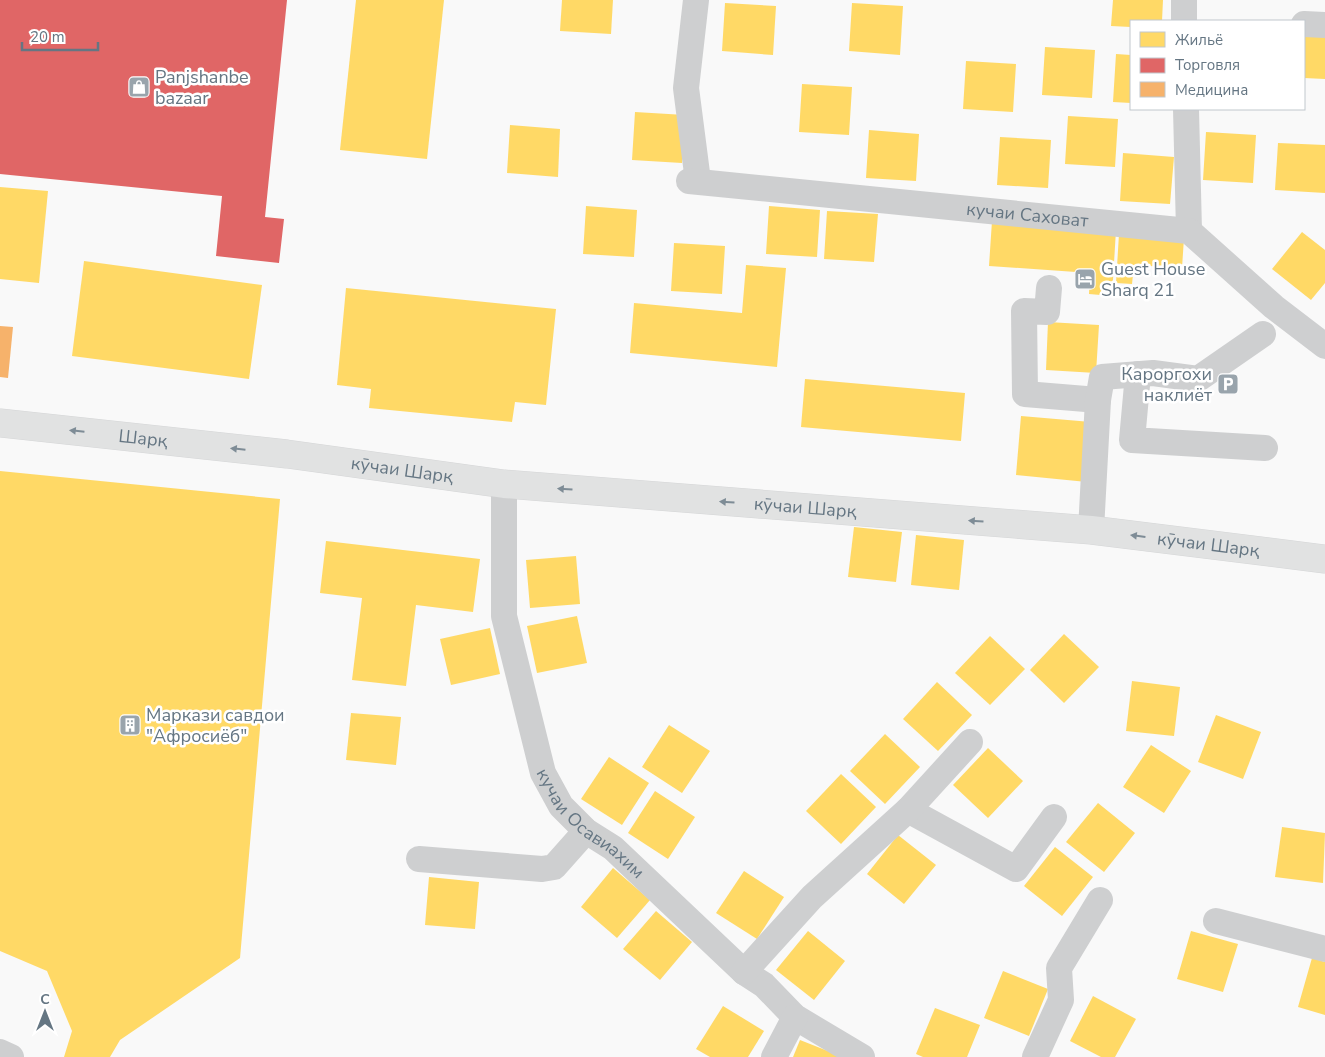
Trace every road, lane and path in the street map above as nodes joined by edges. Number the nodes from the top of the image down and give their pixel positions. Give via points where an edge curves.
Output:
1 (696, 0) edge
2 (1184, 0) edge
3 (1184, 20) edge
4 (1305, 24) edge
5 (1325, 24) edge
6 (1186, 110) edge
7 (1189, 231) junction
8 (1049, 288) dead end
9 (1263, 334) dead end
10 (1325, 346) edge
11 (1138, 374) junction
12 (1098, 400) junction
13 (0, 423) edge
14 (1265, 448) dead end
15 (287, 454) joint
16 (504, 484) junction
17 (1091, 530) junction
18 (1325, 559) edge
19 (970, 742) dead end
20 (908, 810) junction
21 (1054, 817) dead end
22 (586, 831) junction
23 (419, 860) dead end
24 (1100, 900) dead end
25 (1216, 921) dead end
26 (1325, 949) edge
27 (744, 972) junction
28 (795, 1017) junction
29 (0, 1052) edge
30 (11, 1057) edge
31 (774, 1057) edge
32 (862, 1057) edge
33 (1035, 1057) edge

1 - 7 street, кучаи Саховат via 686,88 694,181
2 - 3 street
4 - 5 street
6 - 7 street
7 - 10 street via 1274,307
8 - 12 street via 1048,312 1024,311 1025,394
9 - 11 street via 1198,379 1153,372
11 - 12 street via 1102,377
11 - 14 street via 1132,440
12 - 17 street
15 -> 13 main road, Шарқ
15 - 16 main road, кӯчаи Шарқ
17 -> 16 main road, кӯчаи Шарқ
16 - 22 street, кучаи Осавиахим via 504,616 544,773 561,806
18 -> 17 main road, кӯчаи Шарқ
19 - 20 street
20 - 21 street via 1016,869
20 - 27 street via 812,898
22 - 23 street via 554,867
22 - 27 street, кучаи Осавиахим via 613,848
24 - 33 street via 1059,968 1061,1000
25 - 26 street
27 - 28 street, кучаи Осавиахим via 764,985
28 - 31 street
28 - 32 street, кучаи Осавиахим
29 - 30 street

